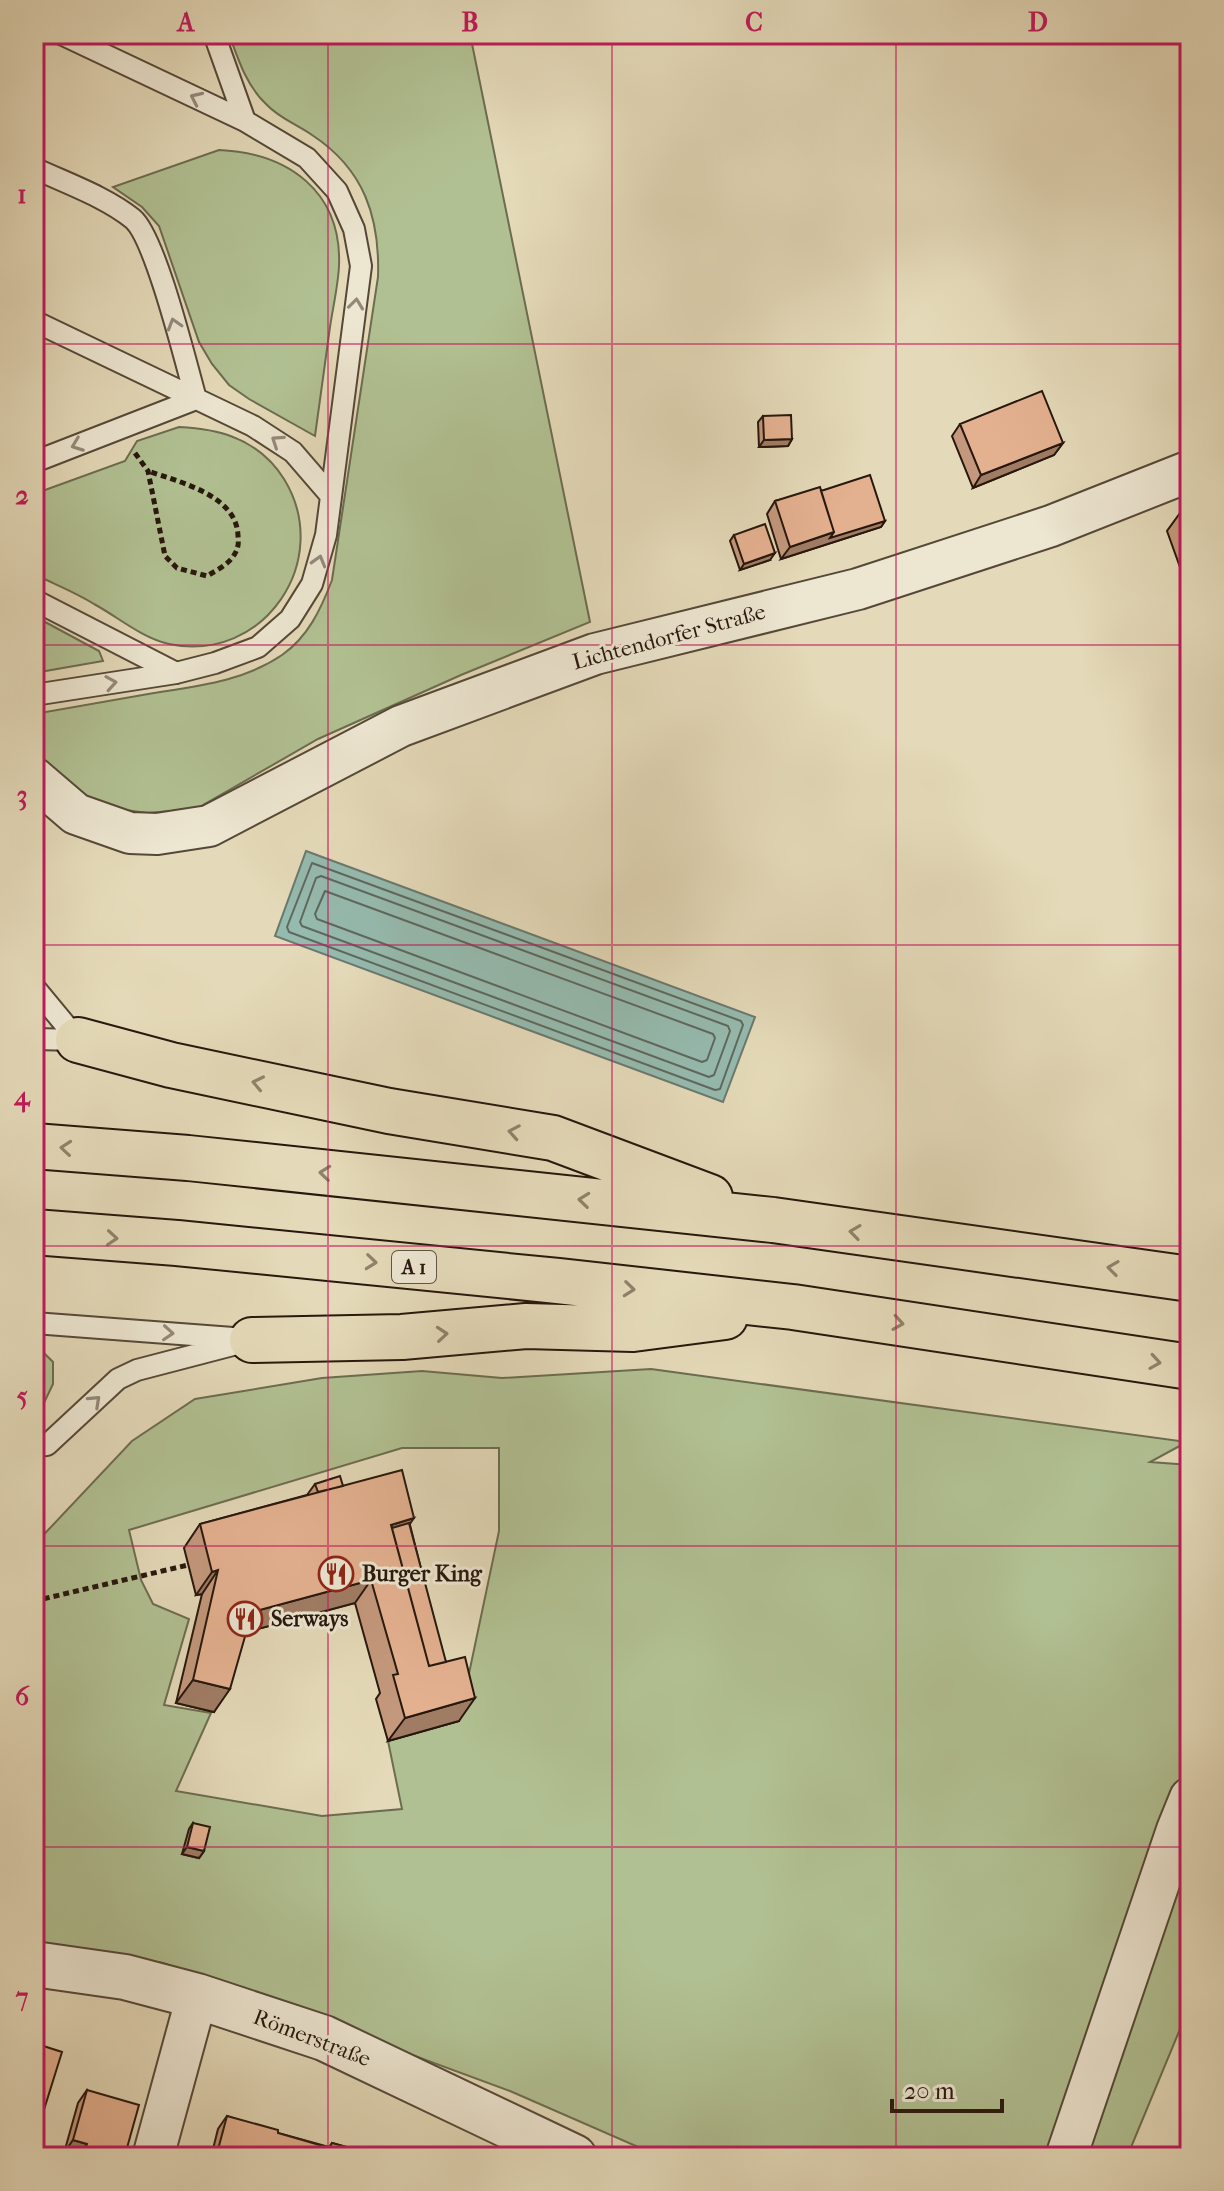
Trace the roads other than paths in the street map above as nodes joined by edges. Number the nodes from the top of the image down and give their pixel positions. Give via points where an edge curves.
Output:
1 (61, 34) edge
2 (214, 34) edge
3 (245, 121) junction
4 (34, 168) edge
5 (34, 321) edge
6 (196, 399) junction
7 (34, 462) edge
8 (1190, 471) edge
9 (331, 496) junction
10 (34, 600) edge
11 (176, 673) junction
12 (34, 695) edge
13 (34, 778) edge
14 (34, 987) edge
15 (34, 1039) edge
16 (78, 1040) junction
17 (34, 1146) edge
18 (773, 1220) junction
19 (34, 1232) edge
20 (1190, 1279) edge
21 (793, 1307) junction
22 (34, 1323) edge
23 (252, 1340) junction
24 (1190, 1367) edge
25 (38, 1450) edge
26 (1190, 1798) edge
27 (34, 1964) edge
28 (197, 1996) junction
29 (153, 2157) edge
30 (574, 2157) edge
31 (1066, 2157) edge

3 -> 1 lane
2 - 3 lane
9 -> 3 lane via 361,266 354,229 337,191 307,158
6 -> 4 lane via 152,251 135,221
5 - 6 lane
6 -> 7 lane
9 -> 6 lane via 293,452
8 - 13 street, Lichtendorfer Straße via 1051,526 858,589 595,654 401,726 209,826 130,833 76,814
11 -> 9 lane via 258,647 290,619 312,584
10 - 11 lane
12 -> 11 lane
14 - 16 lane
15 - 16 lane
18 -> 16 highway via 553,1138 373,1108
18 -> 17 highway
20 -> 18 highway
19 -> 21 highway, A 1
23 -> 21 highway via 402,1337 526,1326 633,1329
21 -> 24 highway, A 1
22 -> 23 lane
25 -> 23 lane via 118,1379
26 - 31 street
27 - 28 street, Römerstraße via 125,1977
28 - 29 street
28 - 30 street, Römerstraße via 324,2038

